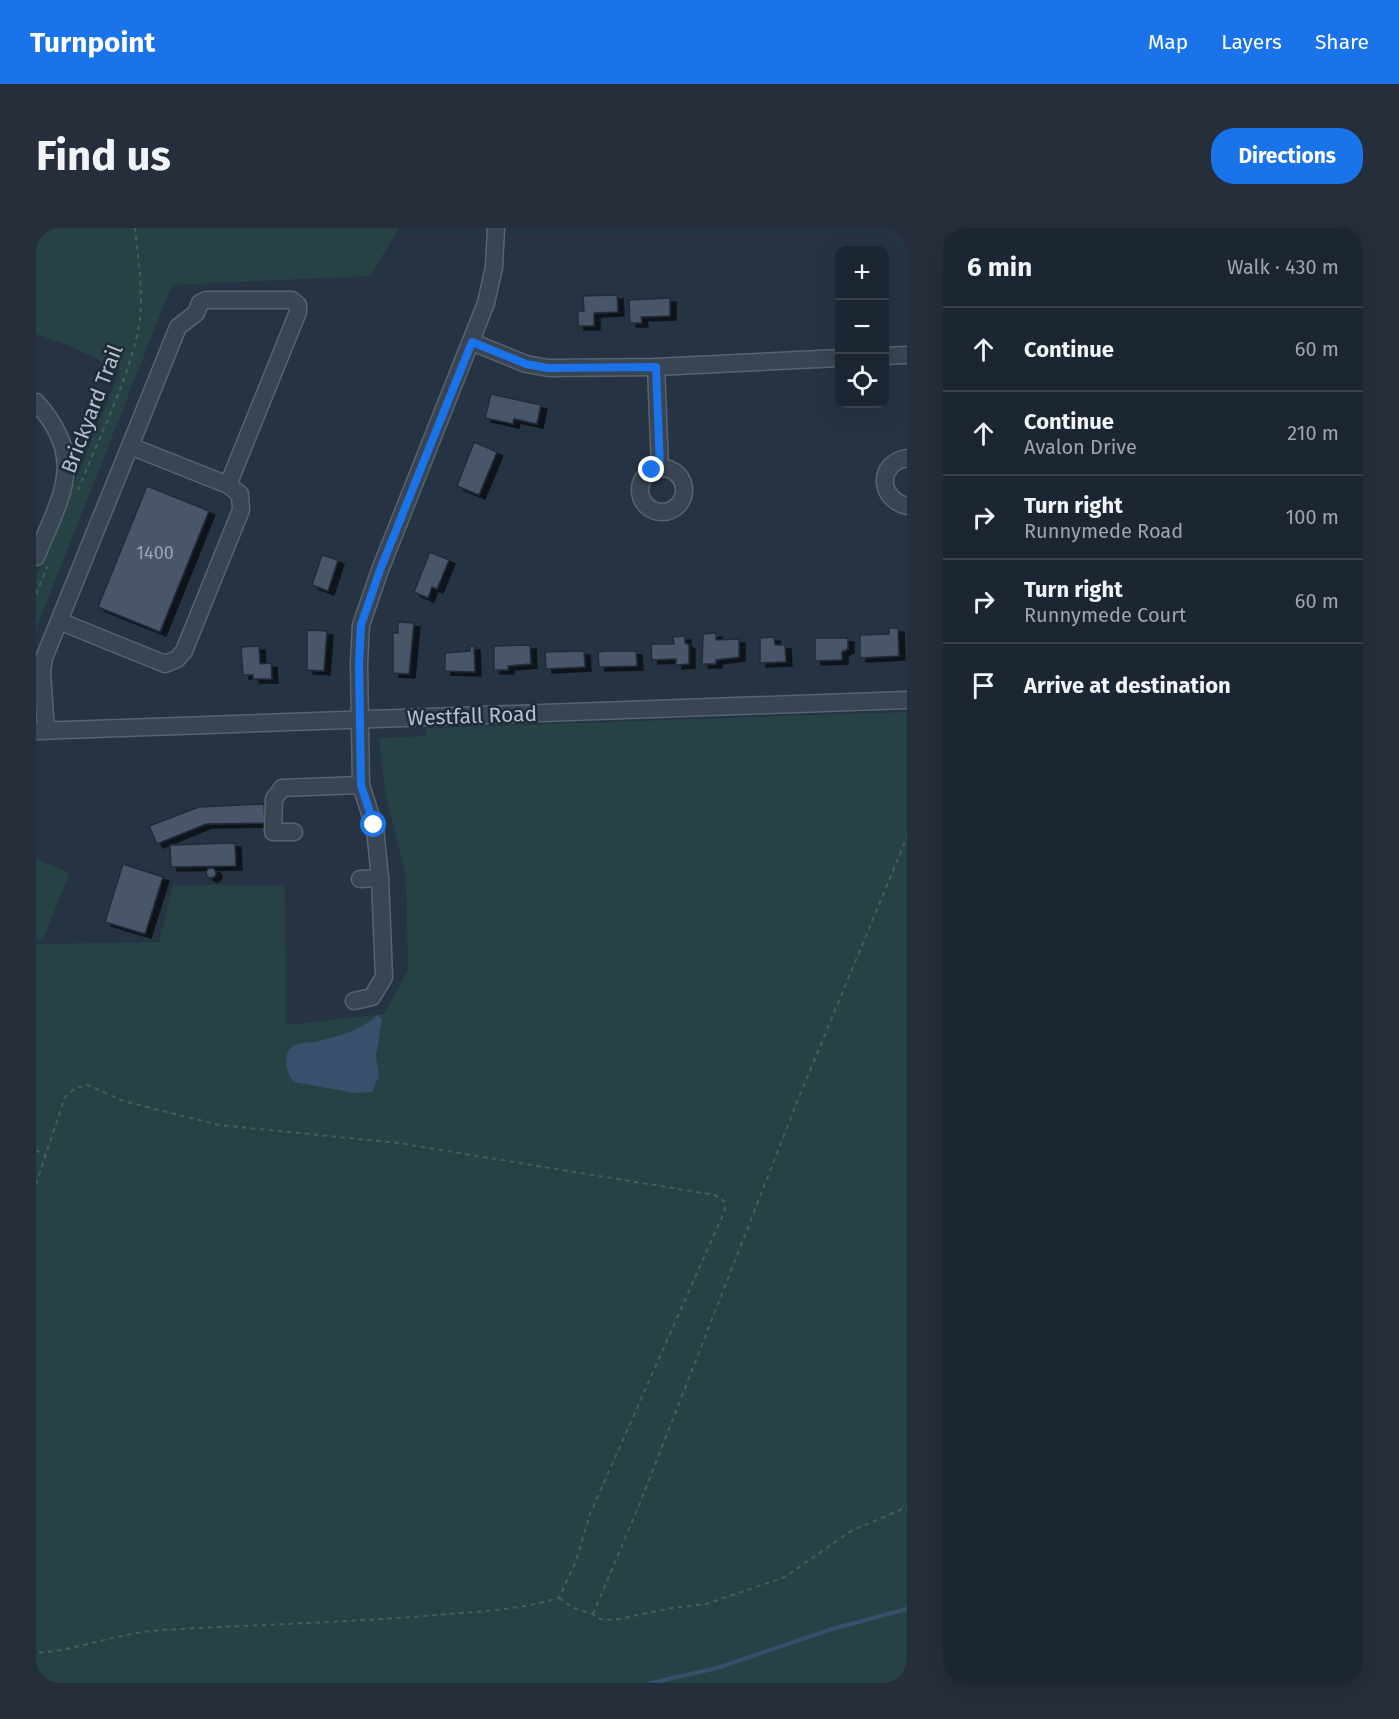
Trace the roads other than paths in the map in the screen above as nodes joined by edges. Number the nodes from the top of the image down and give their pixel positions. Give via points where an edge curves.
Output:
1 (496, 228) edge
2 (472, 342) junction
3 (907, 355) edge
4 (889, 356) edge
5 (835, 358) edge
6 (656, 367) junction
7 (36, 402) edge
8 (130, 446) junction
9 (907, 458) edge
10 (660, 468) dead end
11 (228, 485) junction
12 (907, 506) edge
13 (42, 559) edge
14 (58, 621) junction
15 (907, 700) edge
16 (360, 720) junction
17 (41, 731) edge
18 (361, 785) junction
19 (294, 832) dead end
20 (380, 878) junction
21 (360, 879) dead end
22 (354, 1001) dead end

1 - 2 street via 491,286
2 - 6 street via 526,364 548,368
2 - 16 street via 366,605 359,645
3 - 4 street
5 - 6 street
6 - 10 street
7 - 13 street via 64,445 68,462
8 - 11 street
8 - 11 street via 178,327 196,313 200,303 292,300 298,305 298,312
8 - 14 street
9 - 12 street via 892,464 884,478 892,500
11 - 14 street via 240,494 241,510 184,651 177,659 165,664
14 - 17 street via 44,658
15 - 16 street, Westfall Road
16 - 17 street, Westfall Road
16 - 18 street
18 - 19 street via 282,788 274,799 273,832
18 - 20 street via 375,830
20 - 21 street
20 - 22 street via 384,977 372,997

